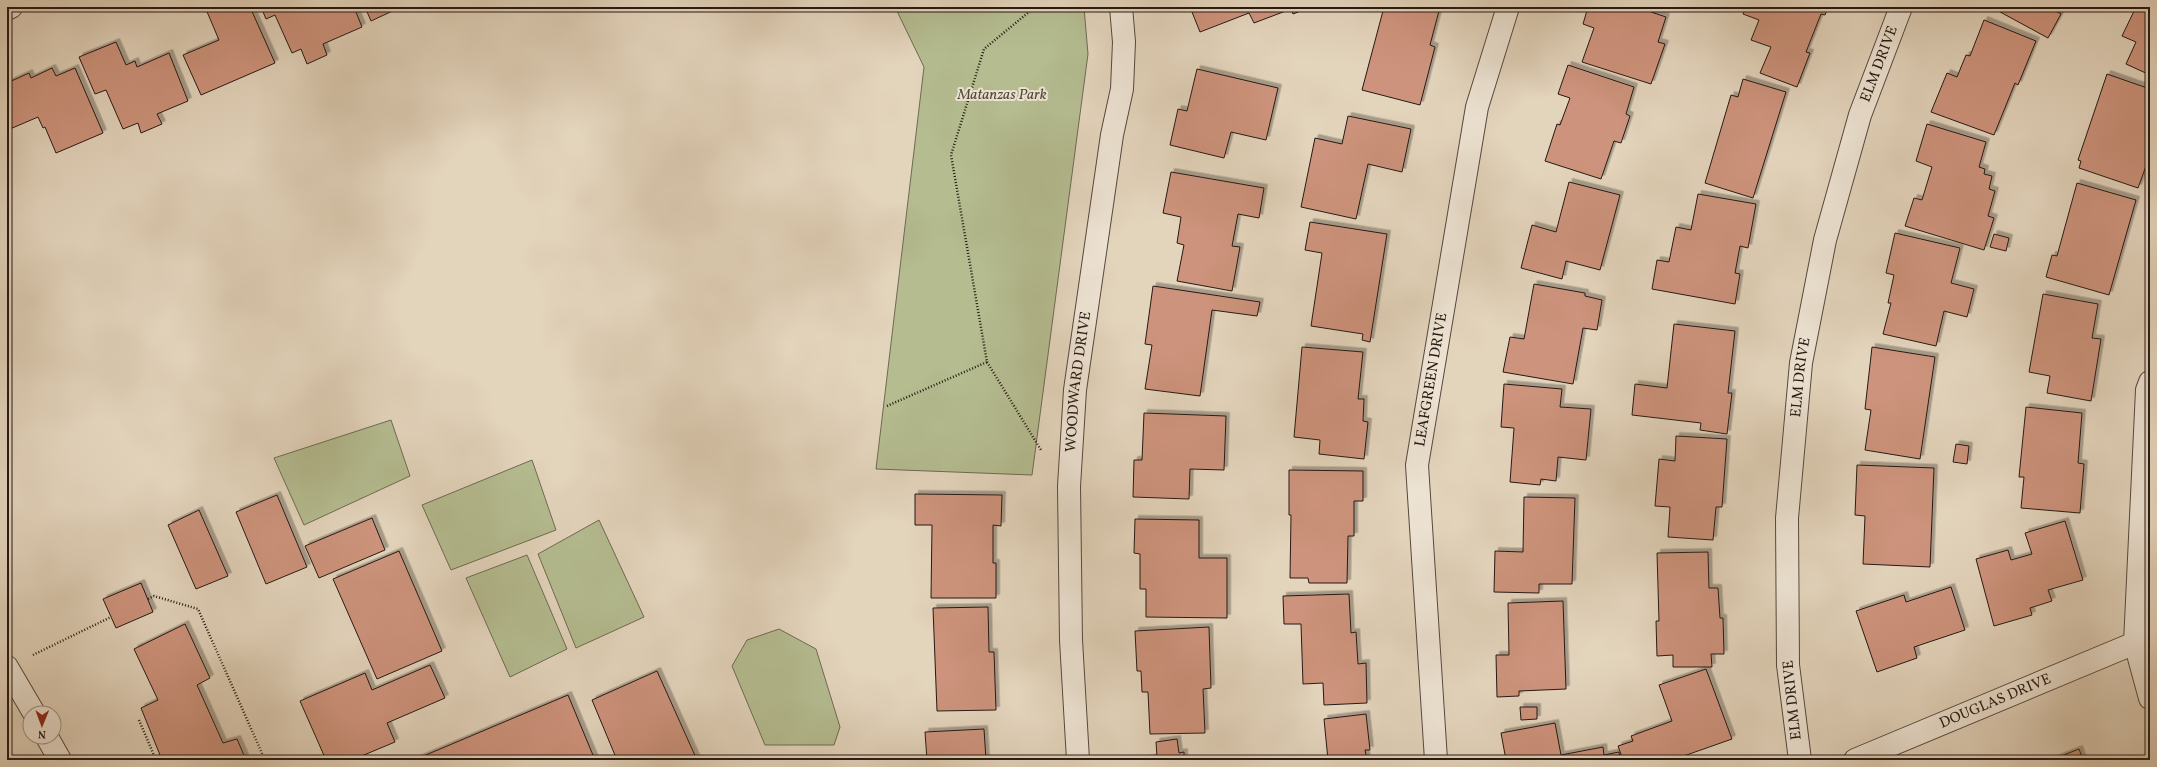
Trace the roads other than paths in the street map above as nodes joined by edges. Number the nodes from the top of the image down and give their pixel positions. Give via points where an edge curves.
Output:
1 (11, 7) edge
2 (1121, 7) edge
3 (1508, 7) edge
4 (1900, 7) edge
5 (7, 9) edge
6 (2150, 382) edge
7 (2136, 643) junction
8 (7, 667) edge
9 (2150, 698) edge
10 (29, 705) edge
11 (52, 745) edge
12 (60, 760) edge
13 (1078, 760) edge
14 (1436, 760) edge
15 (1800, 760) edge
16 (1855, 760) edge

1 - 5 street
2 - 13 street, WOODWARD DRIVE via 1124,42 1122,89 1112,135 1075,390 1069,486 1071,640
3 - 14 street, LEAFGREEN DRIVE via 1477,107 1417,465
4 - 15 street, ELM DRIVE via 1860,115 1825,240 1802,363 1787,518 1788,665
6 - 7 street
7 - 9 street
7 - 16 street, DOUGLAS DRIVE
8 - 10 street
11 - 12 street

